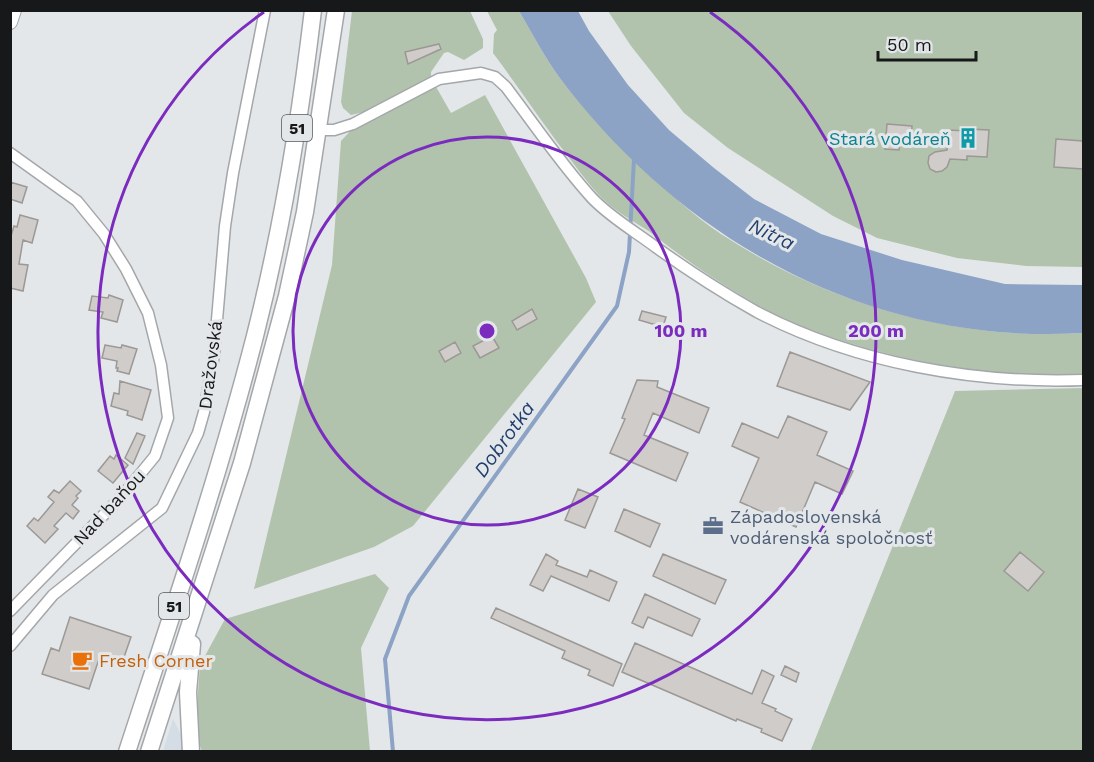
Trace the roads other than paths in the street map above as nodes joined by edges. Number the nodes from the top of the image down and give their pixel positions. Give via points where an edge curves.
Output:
1 (14, 10) edge
2 (265, 10) edge
3 (313, 10) edge
4 (336, 10) edge
5 (10, 22) edge
6 (319, 130) junction
7 (10, 153) edge
8 (1083, 380) edge
9 (10, 611) edge
10 (194, 616) junction
11 (10, 646) edge
12 (127, 752) edge
13 (149, 752) edge
14 (191, 752) edge

1 - 5 street
2 - 11 street, Dražovská via 233,173 214,355 198,433 162,508 53,595
3 - 12 main road, 51 via 292,157 255,334 220,460
4 - 6 main road, 51
6 - 8 street via 353,124 440,79 481,73 495,77 608,213 758,312 842,347 888,360 1019,380
6 - 10 main road, 51 via 287,296 242,463
7 - 9 street, Nad baňou via 77,201 126,269 148,313 161,365 168,418 155,456 123,495
10 - 13 main road, 51
10 - 14 main road via 188,692

